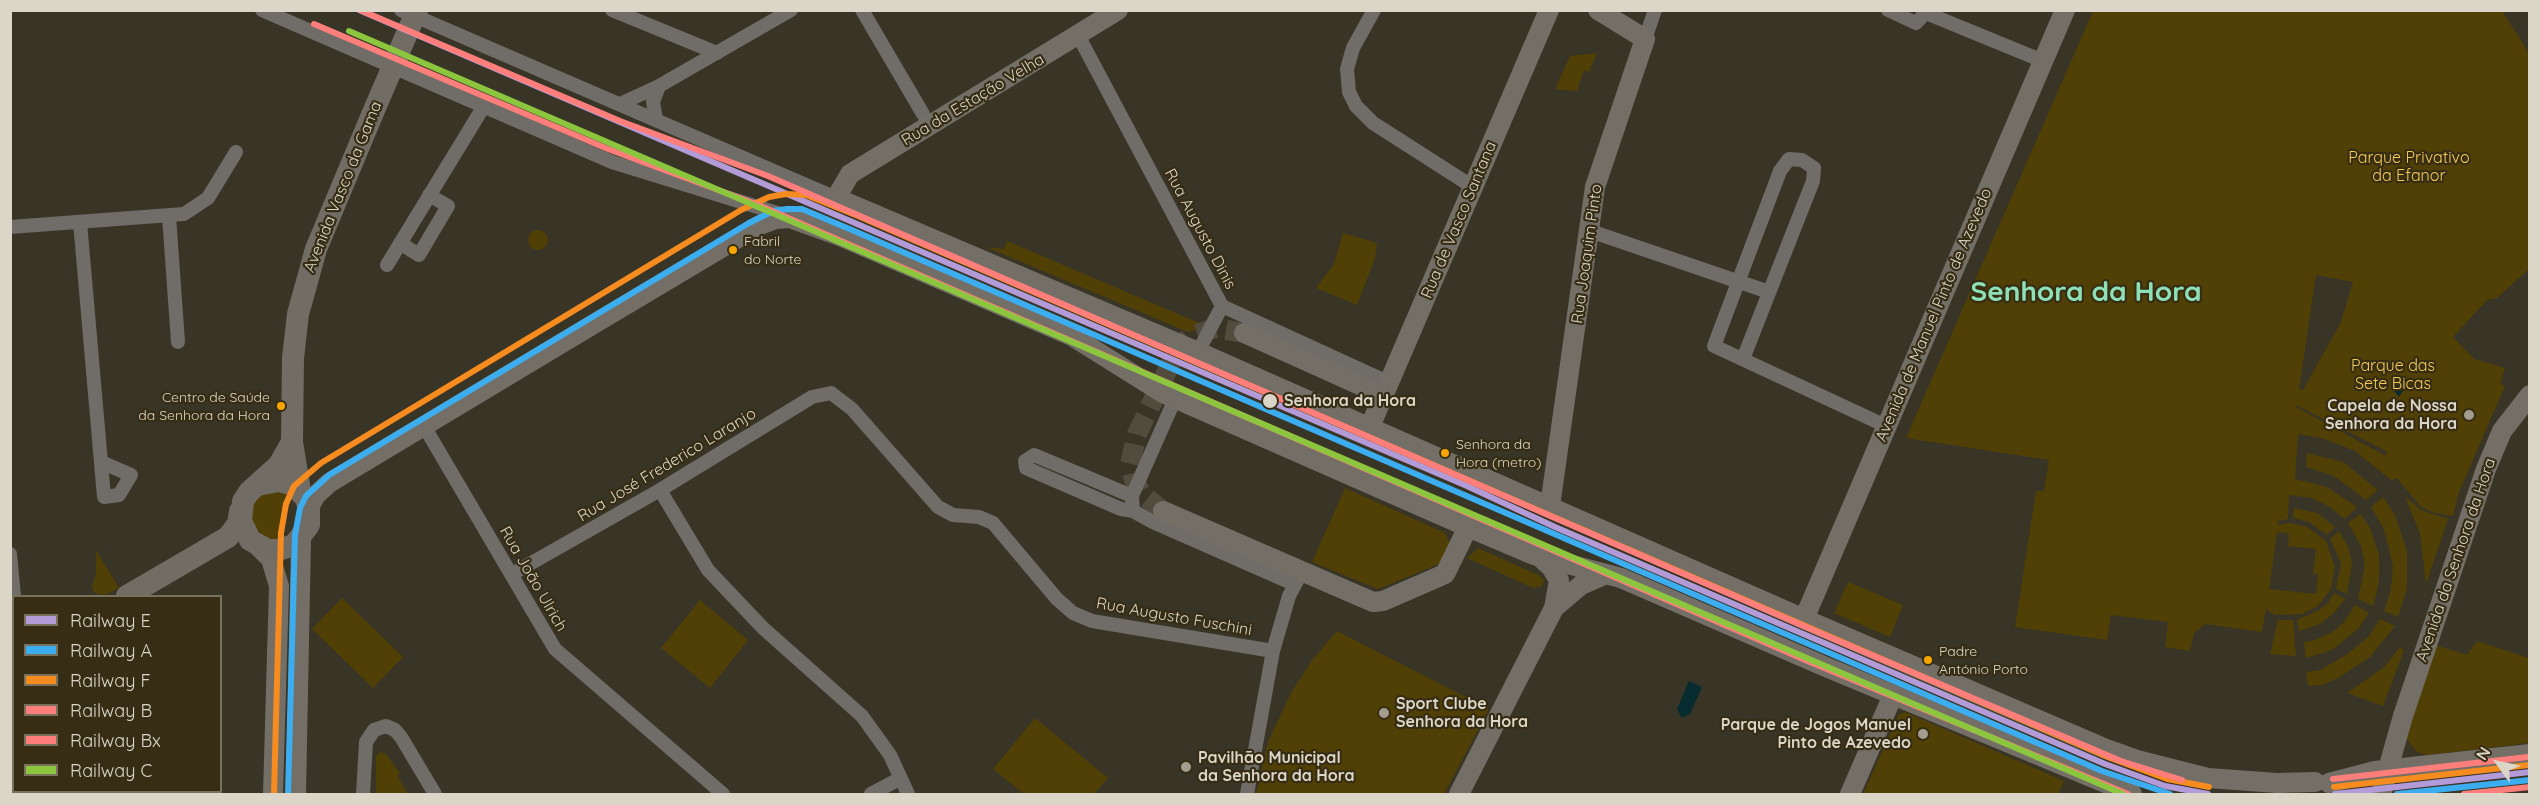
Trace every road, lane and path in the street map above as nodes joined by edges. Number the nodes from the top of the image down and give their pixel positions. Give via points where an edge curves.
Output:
1 (262, 10) edge
2 (401, 10) edge
3 (417, 10) edge
4 (612, 10) edge
5 (791, 10) edge
6 (862, 10) edge
7 (1118, 10) edge
8 (1374, 10) edge
9 (1549, 10) edge
10 (1598, 10) edge
11 (1656, 10) edge
12 (1888, 10) edge
13 (2065, 10) edge
14 (1927, 12) edge
15 (1078, 37) junction
16 (1645, 39) junction
17 (717, 53) junction
18 (2043, 62) junction
19 (659, 86) junction
20 (620, 104) junction
21 (484, 106) junction
22 (923, 114) dead end
23 (656, 120) junction
24 (236, 152) dead end
25 (1473, 187) junction
26 (429, 195) junction
27 (836, 198) junction
28 (168, 216) junction
29 (80, 222) junction
30 (805, 222) junction
31 (10, 227) edge
32 (1590, 231) junction
33 (400, 243) junction
34 (387, 265) dead end
35 (1739, 281) junction
36 (1769, 292) junction
37 (1222, 306) junction
38 (1244, 333) tunnel mouth
39 (178, 342) dead end
40 (1198, 352) junction
41 (1743, 359) junction
42 (1387, 390) junction
43 (2529, 395) edge
44 (840, 397) joint
45 (1175, 399) junction
46 (424, 426) junction
47 (1886, 426) junction
48 (1369, 429) junction
49 (292, 441) junction
50 (101, 462) dead end
51 (257, 485) junction
52 (660, 490) junction
53 (305, 499) junction
54 (1132, 503) junction
55 (1550, 506) junction
56 (240, 511) junction
57 (1163, 511) tunnel mouth
58 (1468, 527) junction
59 (301, 539) junction
60 (215, 544) junction
61 (257, 545) junction
62 (10, 554) edge
63 (1540, 556) junction
64 (512, 574) junction
65 (1606, 574) junction
66 (1298, 579) junction
67 (14, 595) edge
68 (130, 595) edge
69 (1554, 608) junction
70 (1804, 620) junction
71 (1273, 651) junction
72 (1893, 695) junction
73 (2398, 733) junction
74 (2529, 754) edge
75 (2428, 767) junction
76 (2382, 771) junction
77 (901, 778) junction
78 (2322, 783) junction
79 (273, 795) edge
80 (296, 795) edge
81 (363, 795) edge
82 (435, 795) edge
83 (723, 795) edge
84 (871, 795) edge
85 (908, 795) edge
86 (1247, 795) edge
87 (1459, 795) edge
88 (1850, 795) edge
89 (2132, 795) edge
90 (2289, 795) edge
91 (2350, 795) edge
92 (2381, 795) edge

1 - 21 street
2 - 20 street
3 - 49 main road, Avenida Vasco da Gama, bridge via 320,239 303,292 293,358
4 - 17 street
5 - 17 street
6 - 22 street
7 - 15 street, Rua da Estação Velha
8 - 25 street via 1353,48 1347,69 1349,92 1356,106 1373,123
9 - 25 street, Rua de Vasco Santana
10 - 16 street
11 - 16 street, Rua Joaquim Pinto
12 - 14 street via 1916,22
13 - 18 street, Avenida de Manuel Pinto de Azevedo
14 - 18 street
15 - 27 street, Rua da Estação Velha via 850,174
15 - 37 street, Rua Augusto Dinis
16 - 32 street, Rua Joaquim Pinto via 1595,187
17 - 19 street
18 - 47 street, Avenida de Manuel Pinto de Azevedo
19 - 20 street
19 - 23 street via 653,102
20 - 23 street
21 - 26 street
21 - 30 street via 631,169
23 - 27 street
24 - 28 street via 208,198 184,214
25 - 42 street, Rua de Vasco Santana
26 - 33 street
26 - 33 street via 448,206 419,255
27 - 40 street
28 - 29 street
28 - 39 street
29 - 31 street
29 - 50 street
30 - 45 street via 1072,336
30 - 46 street via 783,218 760,225
32 - 35 street
32 - 55 street, Rua Joaquim Pinto
33 - 34 street
35 - 36 street
35 - 36 street via 1780,171 1789,159 1802,160 1814,168 1813,181
35 - 41 street via 1714,346
36 - 41 street
37 - 40 street
37 - 42 street, Rua Augusto Dinis
38 - 42 street
40 - 48 street
41 - 47 street
42 - 48 street, Rua de Vasco Santana
43 - 73 street, Avenida da Senhora da Hora via 2502,431 2486,469
44 - 52 street, Rua José Frederico Laranjo via 831,393 812,397
44 - 71 street, Rua Augusto Fuschini via 938,507 953,515 979,517 993,523 1072,613 1092,621
45 - 54 street
45 - 58 street
46 - 53 street
46 - 64 street, Rua João Ulrich
47 - 70 street, Avenida de Manuel Pinto de Azevedo
48 - 55 street
49 - 51 main road, Avenida Vasco da Gama via 282,462
49 - 53 main road, Avenida Vasco da Gama
51 - 53 main road via 279,481 291,484
51 - 56 main road, Avenida Vasco da Gama
52 - 64 street, Rua José Frederico Laranjo
52 - 77 street via 697,554 721,586 862,716
53 - 59 main road, Avenida Vasco da Gama via 309,525
54 - 54 street via 1034,455 1025,461 1026,468 1121,509
54 - 66 street via 1153,522
55 - 70 street
56 - 60 main road, Avenida Vasco da Gama via 234,532
56 - 61 main road via 244,532
57 - 66 street
58 - 63 street
58 - 66 street via 1445,574 1383,601 1367,601
59 - 61 main road via 278,550
59 - 80 street, Avenida Vasco da Gama
60 - 61 main road via 241,540
60 - 68 main road
61 - 79 street via 271,559 279,586
62 - 67 street
63 - 65 street
63 - 69 street via 1558,580
64 - 83 street, Rua João Ulrich via 555,649
65 - 69 street via 1581,585
65 - 72 street
66 - 71 street
69 - 87 street
70 - 78 street via 2138,760 2208,778
71 - 86 street
72 - 88 street
72 - 89 street
73 - 75 street via 2406,754
73 - 76 street, Avenida da Senhora da Hora
74 - 75 street
75 - 76 street
76 - 78 street
76 - 92 street, Avenida da Senhora da Hora
77 - 84 street
77 - 85 street
78 - 90 street via 2302,786
78 - 91 street
81 - 82 street via 366,742 374,730 386,726 401,737

